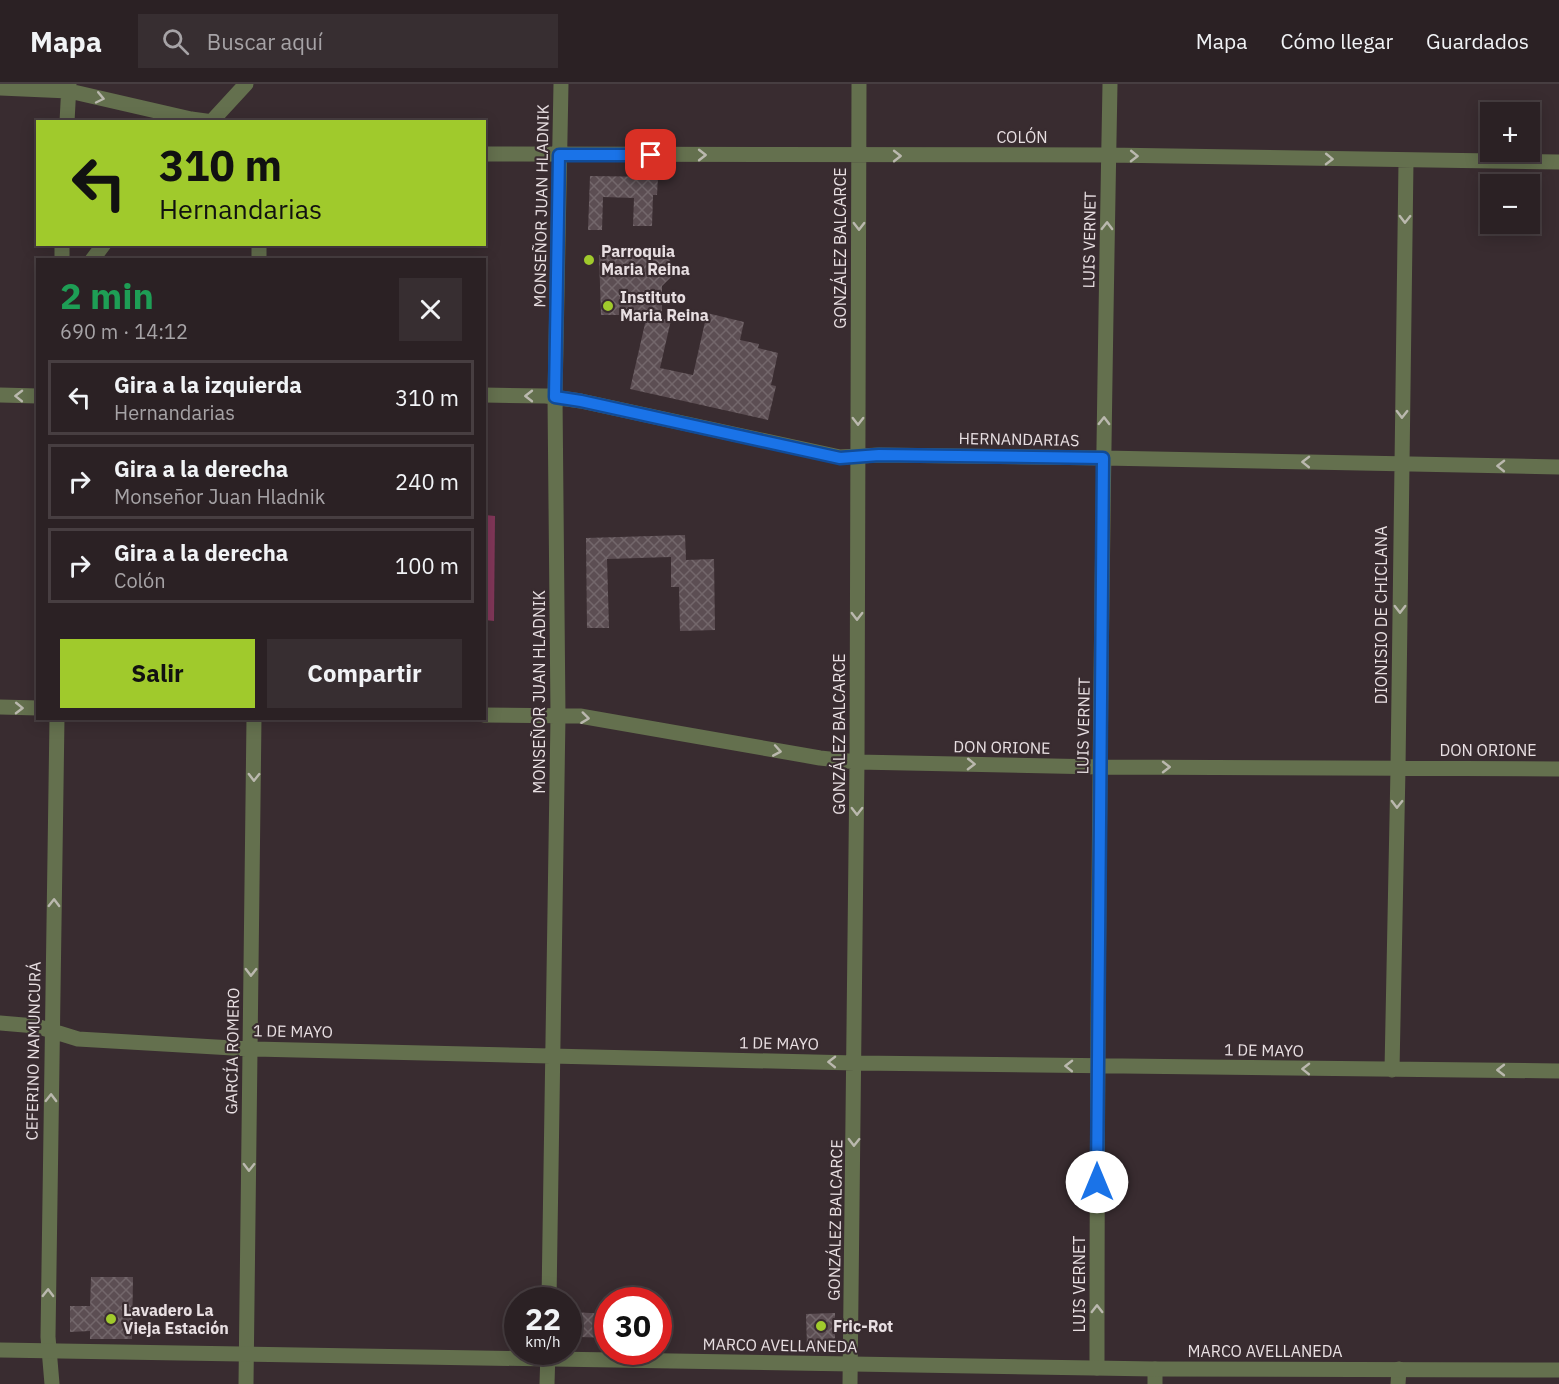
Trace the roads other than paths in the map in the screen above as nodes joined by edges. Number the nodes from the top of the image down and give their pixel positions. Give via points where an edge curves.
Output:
1 (246, 84) edge
2 (561, 84) edge
3 (859, 84) edge
4 (1110, 84) edge
5 (0, 88) edge
6 (69, 88) edge
7 (68, 120) edge
8 (202, 120) edge
9 (213, 120) edge
10 (486, 154) edge
11 (559, 155) junction
12 (1108, 155) junction
13 (859, 156) junction
14 (1406, 161) junction
15 (1559, 162) edge
16 (486, 395) edge
17 (0, 396) edge
18 (36, 396) edge
19 (555, 397) junction
20 (857, 456) junction
21 (1103, 458) junction
22 (1401, 464) junction
23 (1559, 467) edge
24 (0, 707) edge
25 (36, 708) edge
26 (486, 715) edge
27 (558, 716) junction
28 (57, 720) edge
29 (254, 720) edge
30 (857, 762) junction
31 (1101, 766) junction
32 (1398, 768) junction
33 (1559, 769) edge
34 (0, 1023) edge
35 (52, 1031) junction
36 (250, 1049) junction
37 (554, 1055) junction
38 (855, 1062) junction
39 (1097, 1066) junction
40 (1392, 1070) junction
41 (1559, 1071) edge
42 (549, 1287) edge
43 (0, 1350) edge
44 (48, 1352) junction
45 (247, 1355) junction
46 (504, 1356) edge
47 (582, 1357) edge
48 (851, 1364) junction
49 (548, 1365) edge
50 (1097, 1368) junction
51 (1559, 1370) edge
52 (1155, 1376) edge
53 (1398, 1377) edge
54 (52, 1384) edge
55 (246, 1384) edge
56 (547, 1384) edge
57 (850, 1384) edge

1 - 9 street
2 - 11 street, MONSEÑOR JUAN HLADNIK
3 - 13 street, GONZÁLEZ BALCARCE
4 - 12 street, LUIS VERNET
5 - 6 street
6 - 7 street
6 -> 8 street
10 - 11 street, COLÓN
11 -> 13 street, COLÓN
11 - 19 street, MONSEÑOR JUAN HLADNIK
13 -> 12 street, COLÓN
12 -> 14 street, COLÓN
21 -> 12 street, LUIS VERNET
13 -> 20 street, GONZÁLEZ BALCARCE
14 - 15 street, COLÓN
14 -> 22 street, DIONISIO DE CHICLANA
19 -> 16 street, HERNANDARIAS
18 -> 17 street
19 - 20 street, HERNANDARIAS via 840,458
19 - 27 street, MONSEÑOR JUAN HLADNIK
20 - 21 street, HERNANDARIAS
20 -> 30 street, GONZÁLEZ BALCARCE
22 -> 21 street, HERNANDARIAS
21 - 31 street, LUIS VERNET
23 -> 22 street, HERNANDARIAS
22 -> 32 street, DIONISIO DE CHICLANA
24 -> 25 street
26 - 27 street, DON ORIONE
27 -> 30 street, DON ORIONE via 580,716
27 - 37 street, MONSEÑOR JUAN HLADNIK
35 -> 28 street, CEFERINO NAMUNCURÁ
29 -> 36 street, GARCÍA ROMERO
30 -> 31 street, DON ORIONE
30 -> 38 street, GONZÁLEZ BALCARCE
31 -> 32 street, DON ORIONE
31 - 39 street, LUIS VERNET
32 - 33 street, DON ORIONE
32 -> 40 street, DIONISIO DE CHICLANA
34 - 35 street, 1 DE MAYO
35 - 36 street, 1 DE MAYO via 78,1040
44 -> 35 street, CEFERINO NAMUNCURÁ
36 - 37 street, 1 DE MAYO
36 -> 45 street, GARCÍA ROMERO
38 -> 37 street, 1 DE MAYO
37 - 42 street, MONSEÑOR JUAN HLADNIK
39 -> 38 street, 1 DE MAYO
38 -> 48 street, GONZÁLEZ BALCARCE
40 -> 39 street, 1 DE MAYO
50 -> 39 street, LUIS VERNET
41 -> 40 street, 1 DE MAYO
43 - 44 street, MARCO AVELLANEDA
44 - 45 street, MARCO AVELLANEDA
44 - 54 street, CEFERINO NAMUNCURÁ
45 - 46 street, MARCO AVELLANEDA
45 - 55 street, GARCÍA ROMERO
47 - 48 street, MARCO AVELLANEDA
48 - 50 street, MARCO AVELLANEDA
48 - 57 street, GONZÁLEZ BALCARCE
49 - 56 street
50 - 52 street, MARCO AVELLANEDA
51 - 53 street, MARCO AVELLANEDA
52 - 53 street, MARCO AVELLANEDA

